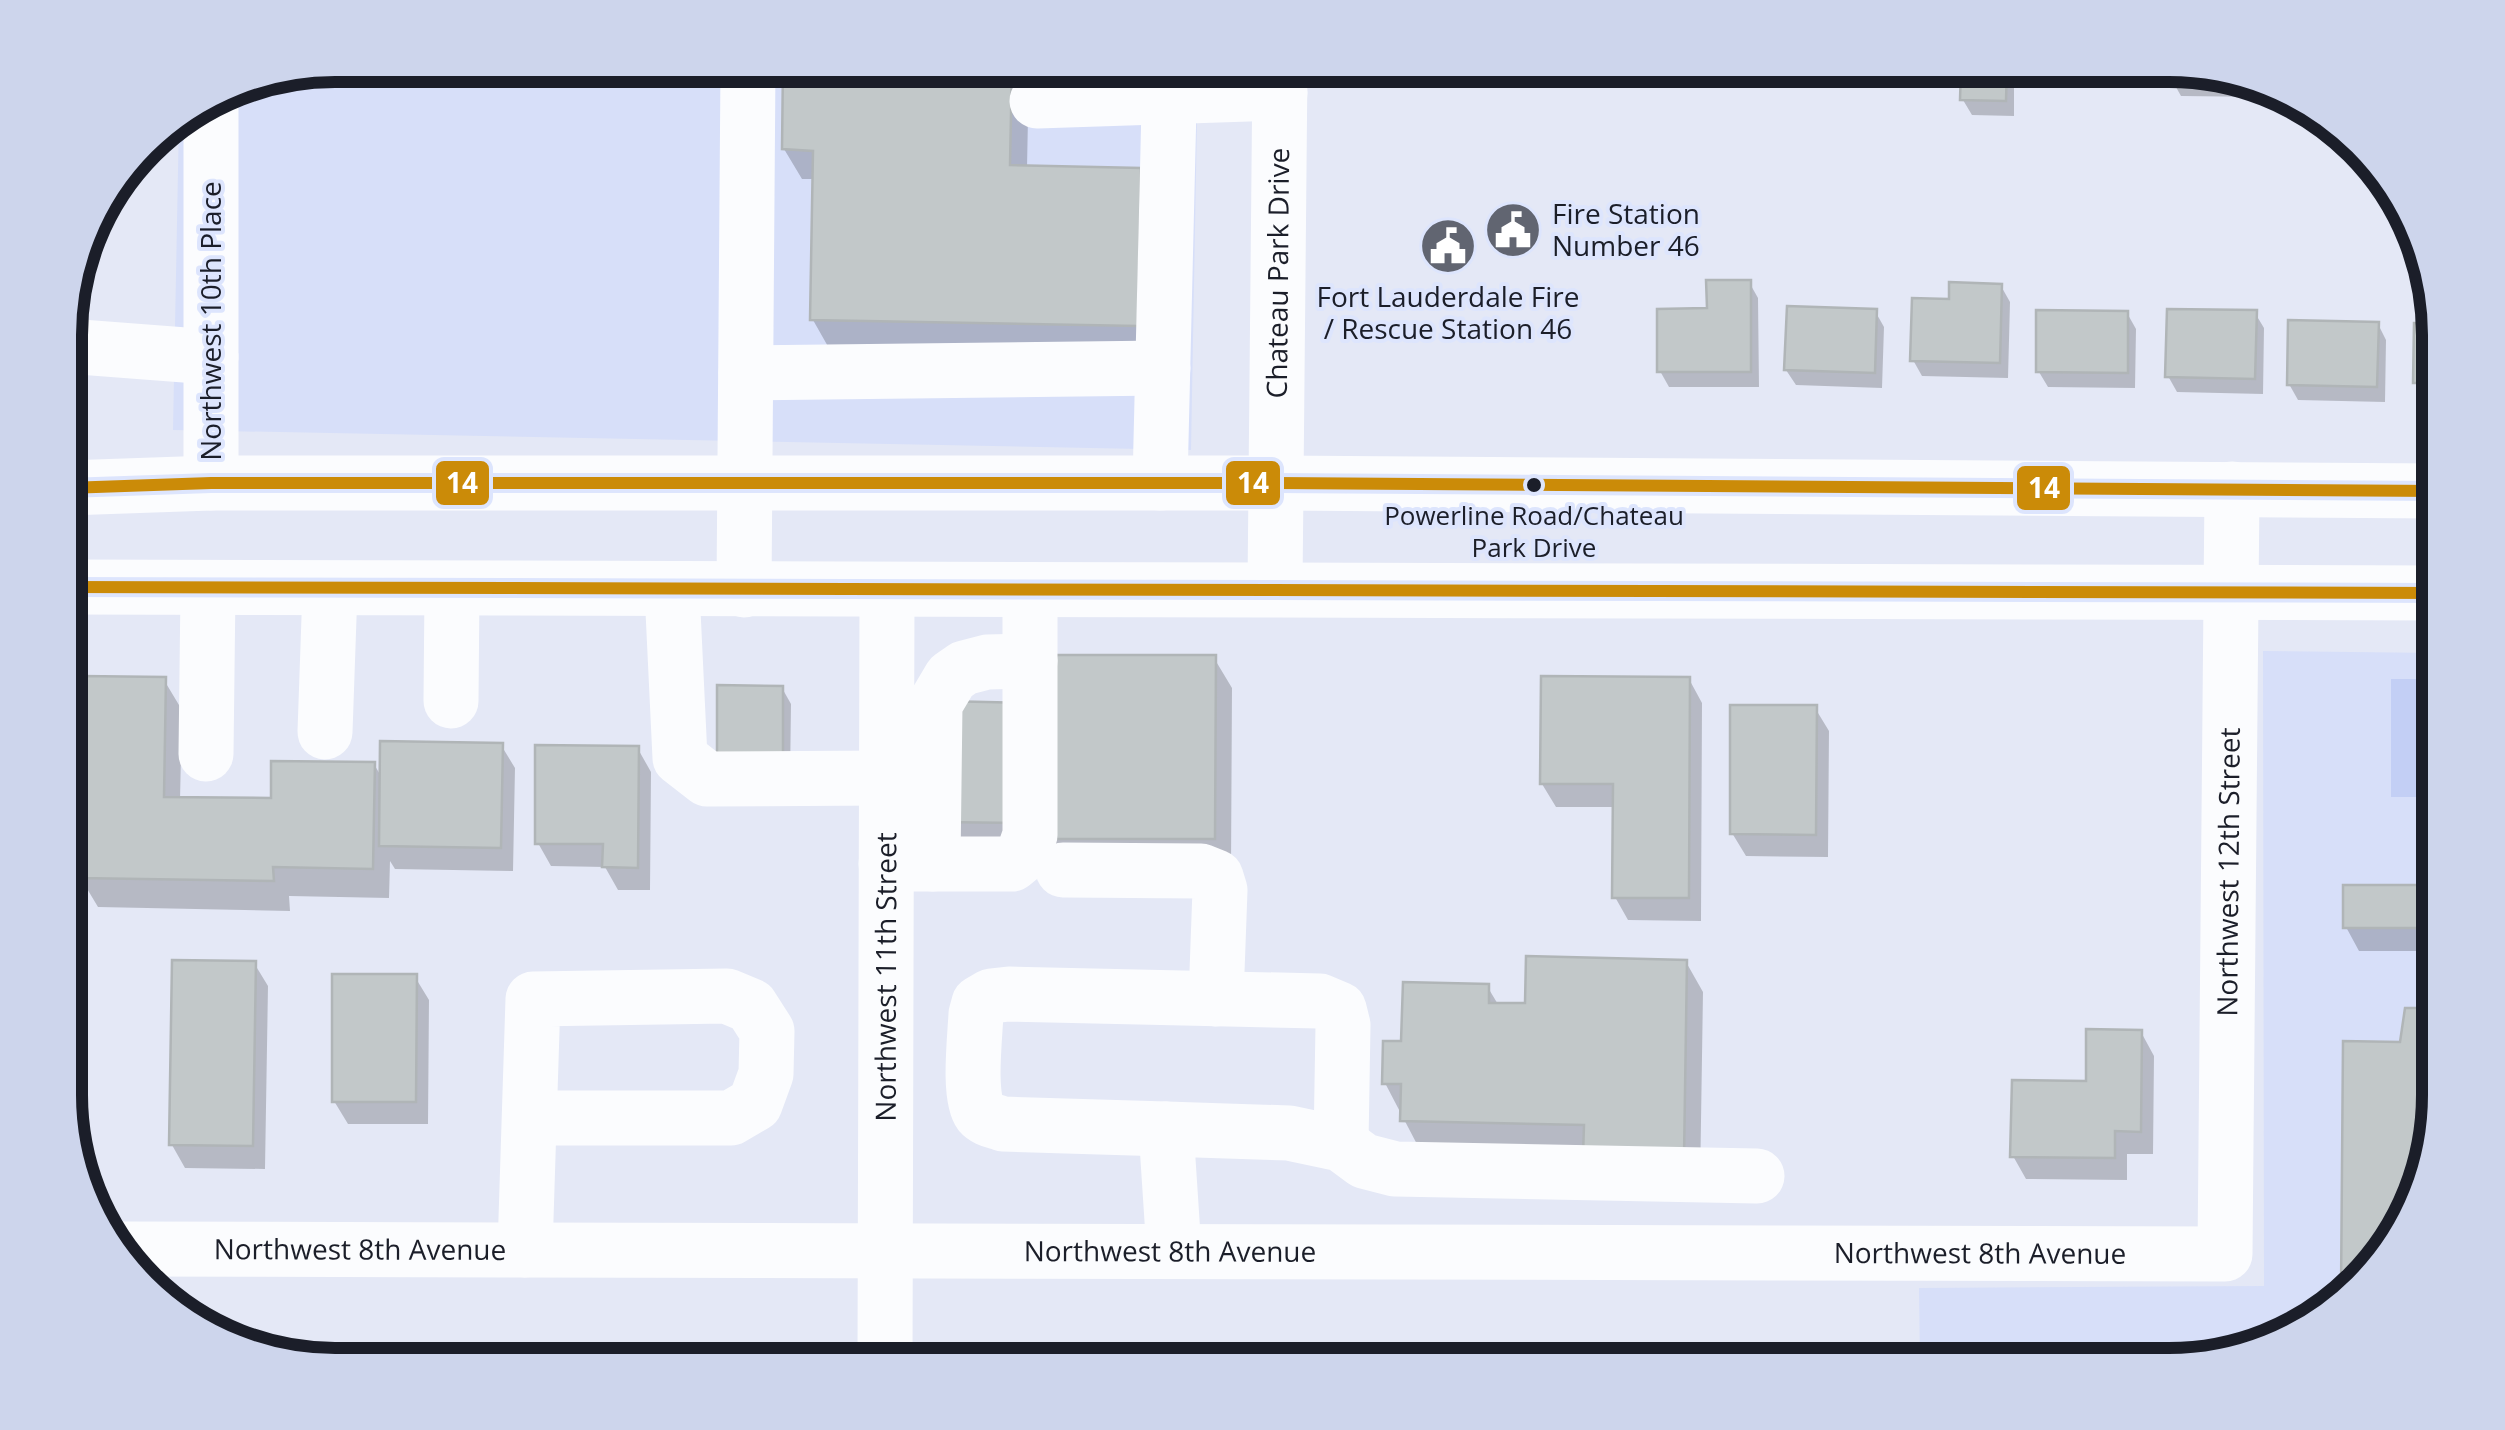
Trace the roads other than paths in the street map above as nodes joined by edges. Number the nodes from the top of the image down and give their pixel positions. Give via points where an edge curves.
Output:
1 (748, 82) edge
2 (1163, 82) edge
3 (1170, 82) edge
4 (1280, 82) edge
5 (1037, 100) dead end
6 (211, 115) edge
7 (82, 347) edge
8 (211, 357) junction
9 (1163, 368) junction
10 (746, 372) junction
11 (211, 483) junction
12 (1276, 483) junction
13 (746, 484) junction
14 (1160, 484) junction
15 (82, 487) edge
16 (2232, 489) junction
17 (2422, 491) edge
18 (82, 587) edge
19 (208, 588) junction
20 (1275, 588) junction
21 (330, 589) junction
22 (452, 589) junction
23 (672, 590) junction
24 (744, 590) junction
25 (1030, 590) junction
26 (887, 591) junction
27 (2230, 593) junction
28 (2422, 593) edge
29 (1030, 661) junction
30 (451, 701) dead end
31 (910, 716) junction
32 (325, 732) dead end
33 (206, 754) dead end
34 (887, 778) junction
35 (910, 864) junction
36 (1062, 870) dead end
37 (1216, 999) junction
38 (530, 1118) dead end
39 (1166, 1129) junction
40 (1341, 1144) junction
41 (1756, 1176) dead end
42 (135, 1249) edge
43 (526, 1250) junction
44 (884, 1251) junction
45 (1174, 1252) junction
46 (2225, 1254) joint
47 (884, 1348) edge

1 - 10 main road
2 - 5 main road
3 - 9 main road
4 - 12 main road, Chateau Park Drive
6 - 8 main road, Northwest 10th Place
7 - 8 main road
8 - 11 main road, Northwest 10th Place
9 - 10 main road
9 - 14 main road
10 - 13 main road
11 - 13 main road
11 - 15 main road
12 - 14 main road
12 - 16 main road
12 - 20 main road, Chateau Park Drive
13 - 14 main road
13 - 24 main road
16 - 17 main road
16 - 27 main road, Northwest 12th Street
18 - 19 main road
19 - 21 main road
19 - 33 main road
20 - 25 main road
20 - 27 main road
21 - 22 main road
21 - 32 main road
22 - 23 main road
22 - 30 main road
23 - 24 main road
23 - 34 main road via 680,758 708,779
24 - 26 main road
25 - 26 main road
25 - 29 main road
26 - 31 main road, Northwest 11th Street
27 - 28 main road
27 - 46 main road, Northwest 12th Street
29 - 31 main road via 964,668
29 - 35 main road via 1030,836 1024,855 1012,864
31 - 34 main road, Northwest 11th Street
31 - 35 main road
34 - 35 main road, Northwest 11th Street
35 - 44 main road, Northwest 11th Street
36 - 37 main road via 1202,871 1216,877
37 - 39 main road via 1010,994 980,1003 974,1092 988,1120
37 - 40 main road via 1320,1001 1339,1009
38 - 43 main road
39 - 40 main road via 1289,1133
39 - 45 main road
40 - 41 main road via 1364,1161 1394,1169
42 - 43 main road, Northwest 8th Avenue
43 - 44 main road, Northwest 8th Avenue
44 - 45 main road, Northwest 8th Avenue
44 - 47 main road, Northwest 11th Street
45 - 46 main road, Northwest 8th Avenue

